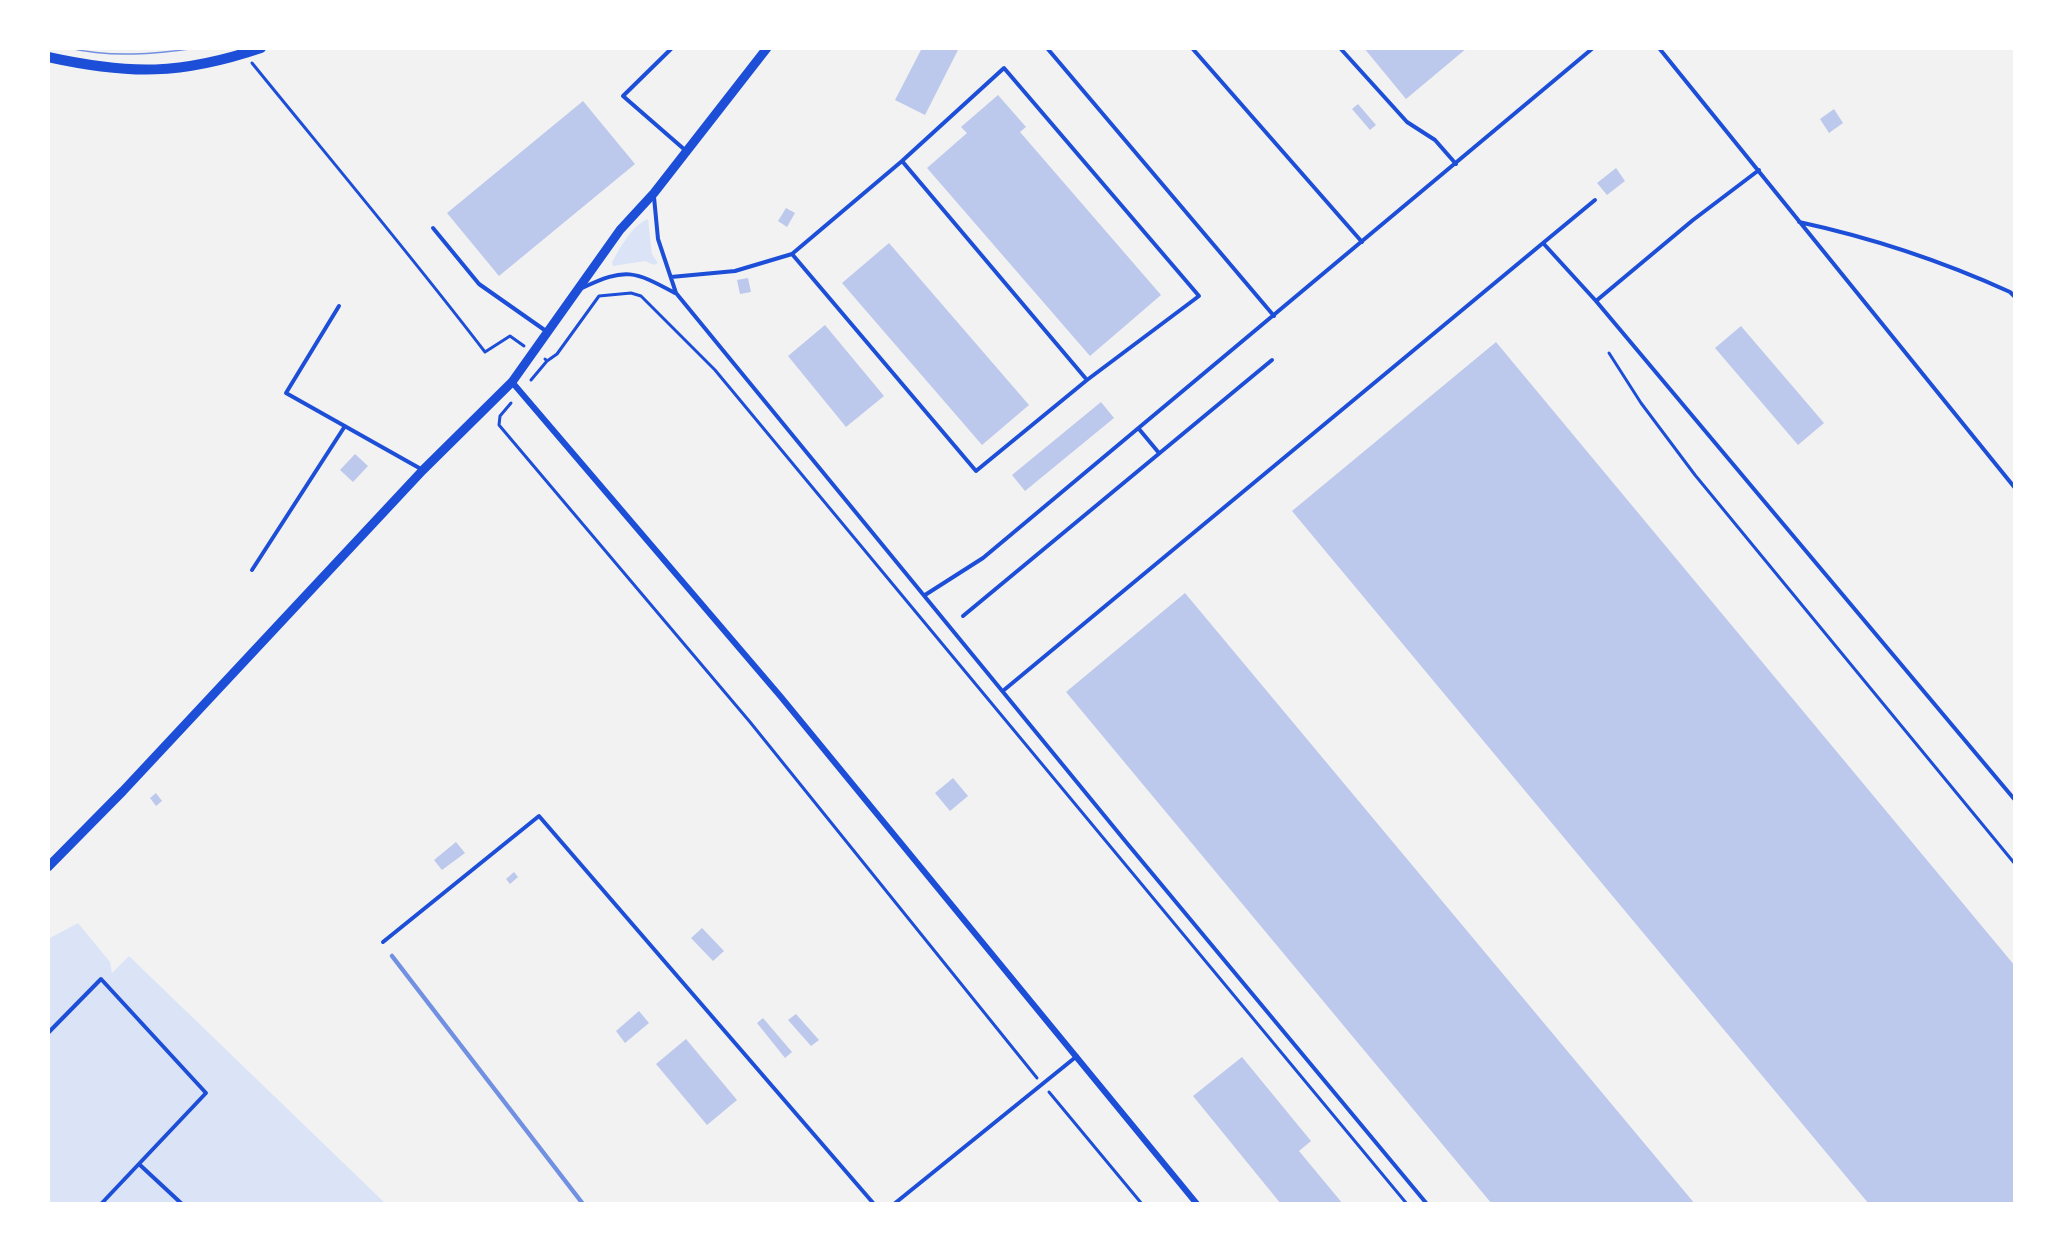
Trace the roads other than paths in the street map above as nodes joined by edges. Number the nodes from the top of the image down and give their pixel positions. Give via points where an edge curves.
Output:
1 (261, 48) edge
2 (672, 48) edge
3 (768, 48) edge
4 (1047, 48) edge
5 (1192, 48) edge
6 (1340, 48) edge
7 (1593, 48) edge
8 (1659, 48) edge
9 (48, 57) edge
10 (686, 151) junction
11 (902, 161) junction
12 (1456, 164) junction
13 (1759, 170) junction
14 (654, 193) junction
15 (1595, 200) dead end
16 (1798, 221) junction
17 (433, 228) dead end
18 (1362, 242) junction
19 (1543, 243) junction
20 (792, 254) junction
21 (670, 277) junction
22 (577, 290) junction
23 (676, 293) junction
24 (2015, 297) edge
25 (1596, 301) junction
26 (339, 306) dead end
27 (1274, 316) junction
28 (547, 331) junction
29 (1272, 360) dead end
30 (1087, 380) junction
31 (512, 382) junction
32 (345, 426) junction
33 (1139, 429) junction
34 (1160, 453) junction
35 (423, 470) junction
36 (2015, 488) edge
37 (252, 570) dead end
38 (925, 595) junction
39 (963, 616) dead end
40 (1004, 690) junction
41 (2015, 800) edge
42 (48, 867) edge
43 (383, 942) dead end
44 (48, 1033) edge
45 (1077, 1056) junction
46 (140, 1165) junction
47 (101, 1204) edge
48 (182, 1204) edge
49 (874, 1204) edge
50 (894, 1204) edge
51 (1197, 1204) edge
52 (1427, 1204) edge

1 - 9 main road via 199,66 139,71
2 - 10 lane via 623,96
3 - 10 street
4 - 27 lane
5 - 18 lane
6 - 12 lane via 1407,122 1435,140
7 - 12 lane
8 - 13 lane
10 - 14 street
11 - 20 lane
11 - 30 lane
11 - 30 lane via 1004,68 1198,296
12 - 18 lane
13 - 16 lane
13 - 25 lane
14 - 21 lane via 658,239
14 - 22 street via 620,230
15 - 19 lane
16 - 24 lane via 1866,237 1955,267
16 - 36 lane
17 - 28 lane via 479,284
18 - 27 lane
19 - 25 lane
19 - 40 lane
20 - 21 lane via 735,271
20 - 30 lane via 976,471
21 - 23 lane
22 - 23 lane via 608,276 640,274
22 - 28 street
23 - 38 lane
25 - 41 lane
26 - 32 lane via 286,393
27 - 33 lane
28 - 31 street
29 - 34 lane
31 - 35 street
31 - 45 street via 781,697
32 - 35 lane
32 - 37 lane
33 - 34 lane
33 - 38 lane via 983,558
34 - 39 lane
35 - 42 street
38 - 40 lane
40 - 52 lane
43 - 49 lane via 539,816
44 - 46 lane via 101,979 206,1093
45 - 50 lane
45 - 51 street
46 - 47 lane
46 - 48 lane

